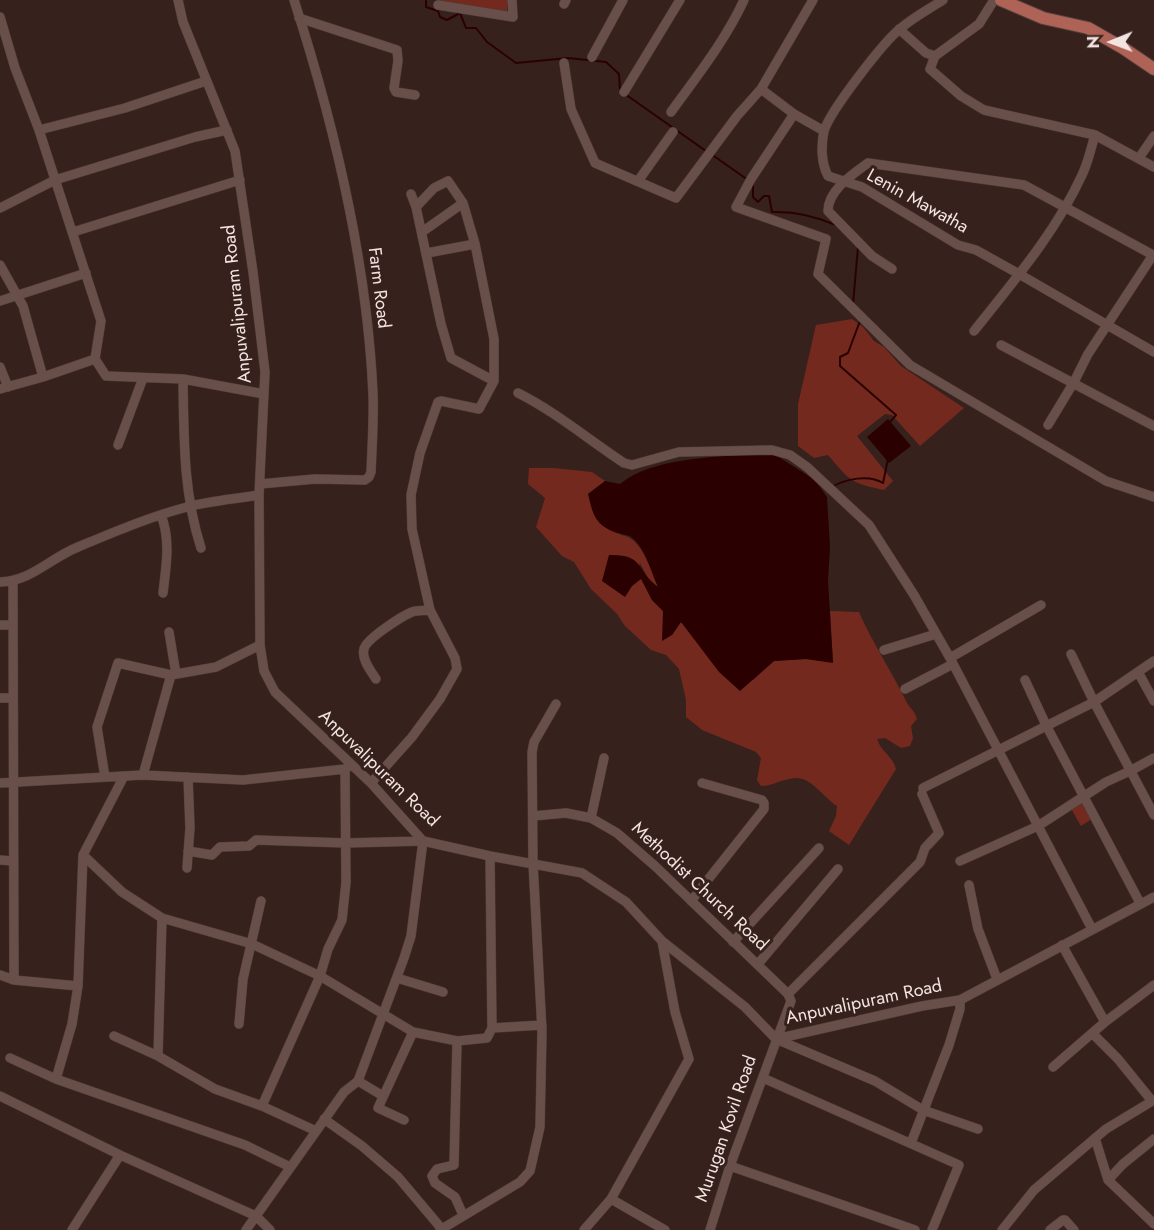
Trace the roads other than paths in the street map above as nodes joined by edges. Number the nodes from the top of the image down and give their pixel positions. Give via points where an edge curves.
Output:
1 (178, 0) edge
2 (294, 0) edge
3 (512, 0) edge
4 (622, 0) edge
5 (680, 0) edge
6 (744, 0) edge
7 (813, 0) edge
8 (943, 0) edge
9 (994, 0) edge
10 (1001, 0) edge
11 (438, 5) dead end
12 (0, 17) edge
13 (299, 18) junction
14 (899, 29) junction
15 (935, 56) junction
16 (592, 57) dead end
17 (564, 63) dead end
18 (1154, 69) edge
19 (206, 81) junction
20 (760, 89) junction
21 (624, 92) dead end
22 (415, 95) dead end
23 (671, 112) dead end
24 (794, 114) junction
25 (39, 130) junction
26 (227, 130) junction
27 (824, 131) junction
28 (674, 132) dead end
29 (1095, 135) junction
30 (1154, 136) edge
31 (1139, 158) junction
32 (1154, 167) edge
33 (55, 180) junction
34 (240, 180) junction
35 (638, 181) junction
36 (843, 182) junction
37 (411, 194) dead end
38 (463, 203) junction
39 (416, 207) junction
40 (0, 208) edge
41 (1065, 208) junction
42 (73, 232) junction
43 (422, 232) junction
44 (475, 244) junction
45 (427, 253) junction
46 (1154, 255) edge
47 (0, 265) edge
48 (892, 270) dead end
49 (86, 273) junction
50 (1019, 274) junction
51 (17, 295) junction
52 (0, 301) edge
53 (1107, 324) junction
54 (974, 332) dead end
55 (1002, 345) dead end
56 (1154, 352) edge
57 (95, 359) junction
58 (0, 367) edge
59 (43, 377) junction
60 (142, 378) junction
61 (183, 380) junction
62 (494, 381) junction
63 (1074, 382) junction
64 (4, 388) edge
65 (518, 393) dead end
66 (264, 394) junction
67 (1048, 425) dead end
68 (1154, 426) edge
69 (118, 445) dead end
70 (260, 484) junction
71 (259, 495) junction
72 (1154, 497) edge
73 (190, 506) junction
74 (161, 515) junction
75 (201, 548) dead end
76 (0, 582) edge
77 (13, 582) junction
78 (163, 593) dead end
79 (1041, 605) dead end
80 (430, 610) junction
81 (0, 625) edge
82 (13, 625) junction
83 (169, 632) dead end
84 (936, 634) junction
85 (260, 645) junction
86 (884, 650) dead end
87 (1071, 654) dead end
88 (951, 661) junction
89 (1154, 662) edge
90 (1138, 672) junction
91 (173, 675) junction
92 (376, 679) dead end
93 (1025, 680) dead end
94 (905, 689) dead end
95 (0, 698) edge
96 (13, 698) junction
97 (1154, 701) edge
98 (1094, 702) junction
99 (556, 704) dead end
100 (1046, 725) junction
101 (997, 751) junction
102 (604, 758) dead end
103 (1154, 758) edge
104 (348, 767) junction
105 (1130, 771) junction
106 (143, 775) junction
107 (124, 776) junction
108 (105, 777) junction
109 (188, 777) junction
110 (0, 783) edge
111 (13, 783) junction
112 (371, 783) junction
113 (702, 783) dead end
114 (1083, 796) junction
115 (1154, 815) edge
116 (533, 816) junction
117 (591, 818) junction
118 (1038, 826) junction
119 (423, 841) junction
120 (346, 843) junction
121 (819, 848) dead end
122 (188, 851) junction
123 (83, 855) junction
124 (490, 856) junction
125 (0, 860) edge
126 (13, 861) junction
127 (960, 861) dead end
128 (533, 863) junction
129 (187, 868) dead end
130 (838, 870) dead end
131 (969, 885) dead end
132 (1154, 897) edge
133 (261, 901) dead end
134 (691, 901) junction
135 (1140, 903) junction
136 (162, 918) junction
137 (1092, 929) junction
138 (662, 941) junction
139 (734, 942) junction
140 (252, 944) junction
141 (1062, 945) junction
142 (758, 964) junction
143 (0, 975) edge
144 (320, 976) junction
145 (397, 978) junction
146 (997, 979) junction
147 (14, 980) junction
148 (1154, 985) edge
149 (78, 986) junction
150 (443, 992) dead end
151 (788, 994) junction
152 (960, 1000) junction
153 (384, 1014) junction
154 (1105, 1022) junction
155 (239, 1024) dead end
156 (542, 1025) junction
157 (492, 1028) junction
158 (413, 1032) junction
159 (1093, 1034) junction
160 (114, 1036) dead end
161 (776, 1039) junction
162 (457, 1041) junction
163 (158, 1056) junction
164 (10, 1058) dead end
165 (1053, 1067) dead end
166 (56, 1078) junction
167 (763, 1078) junction
168 (358, 1081) junction
169 (383, 1095) junction
170 (0, 1096) edge
171 (1153, 1100) edge
172 (262, 1106) junction
173 (923, 1110) junction
174 (324, 1119) junction
175 (404, 1120) dead end
176 (978, 1129) dead end
177 (316, 1131) junction
178 (1095, 1138) junction
179 (1154, 1139) edge
180 (910, 1143) junction
181 (120, 1155) junction
182 (730, 1166) junction
183 (290, 1167) junction
184 (1108, 1180) junction
185 (611, 1199) junction
186 (463, 1215) junction
187 (256, 1216) junction
188 (1154, 1224) edge
189 (441, 1229) edge
190 (72, 1230) edge
191 (246, 1230) edge
192 (270, 1230) edge
193 (584, 1230) edge
194 (665, 1230) edge
195 (710, 1230) edge
196 (915, 1230) edge
197 (932, 1230) edge
198 (1002, 1230) edge
199 (1050, 1230) edge
200 (1074, 1230) edge

1 - 19 street, Anpuvalipuram Road
2 - 13 street, Farm Road
3 - 11 street via 513,17
4 - 16 street
5 - 21 street
6 - 23 street via 712,57
7 - 20 street
8 - 14 street
9 - 15 street via 979,24
10 - 18 main road via 1043,18 1088,28
12 - 25 street via 15,70
13 - 22 street via 397,50 394,88 396,92
13 - 70 street, Farm Road via 351,216 373,395 371,472 364,480
14 - 15 street
14 - 27 street via 857,81
15 - 29 street via 930,69 984,110
17 - 35 street via 571,109 595,163
19 - 25 street via 125,108
19 - 26 street, Anpuvalipuram Road
20 - 24 street
20 - 35 street via 676,198
24 - 27 street
24 - 72 street via 736,207 826,239 818,274 910,365 1106,481
25 - 33 street
26 - 33 street
26 - 34 street, Anpuvalipuram Road
27 - 36 street, Lenin Mawatha via 824,166 828,176
28 - 35 street
29 - 31 street
29 - 41 street via 1083,173
30 - 31 street
31 - 32 street
33 - 40 street
33 - 42 street
34 - 42 street
34 - 66 street, Anpuvalipuram Road via 265,372
36 - 41 street via 873,162 1024,185
36 - 48 street via 828,211 872,256
36 - 50 street, Lenin Mawatha via 862,187 958,244
37 - 39 street
38 - 39 street via 448,181
38 - 43 street
38 - 44 street
39 - 43 street
41 - 46 street
41 - 50 street
42 - 49 street
43 - 45 street
44 - 45 street
44 - 62 street via 494,339
45 - 62 street via 451,358
46 - 53 street
47 - 51 street
49 - 51 street
49 - 57 street via 100,321
50 - 53 street, Lenin Mawatha
50 - 54 street
51 - 52 street
51 - 59 street
53 - 56 street, Lenin Mawatha
53 - 63 street
55 - 63 street
57 - 59 street
57 - 60 street via 106,376
58 - 64 street
59 - 64 street
60 - 61 street
60 - 69 street
61 - 66 street
61 - 73 street via 184,464
62 - 80 street via 479,409 438,402 420,453 411,495 412,530
63 - 67 street
63 - 68 street
65 - 84 street via 546,407 624,464 679,452 772,450 790,455 868,525
66 - 70 street, Anpuvalipuram Road
70 - 71 street, Anpuvalipuram Road
71 - 73 street
71 - 85 street, Anpuvalipuram Road
73 - 74 street
73 - 75 street
74 - 77 street via 73,549
74 - 78 street via 166,526 167,560
76 - 77 street
77 - 82 street
79 - 88 street
80 - 92 street via 409,613 365,646 365,660
80 - 112 street via 457,669 412,737
81 - 82 street
82 - 96 street
83 - 91 street
84 - 86 street
84 - 88 street
85 - 91 street via 216,667
85 - 104 street, Anpuvalipuram Road via 264,671 275,692
87 - 98 street
88 - 94 street
88 - 101 street
89 - 90 street
90 - 97 street
90 - 98 street
91 - 106 street
91 - 108 street via 118,663 97,727
93 - 100 street
95 - 96 street
96 - 111 street
98 - 100 street
98 - 105 street
99 - 116 street via 534,742
100 - 101 street
100 - 114 street
101 - 118 street
101 - 151 street via 922,791 939,833 925,848 920,862
102 - 117 street
103 - 105 street
104 - 109 street via 243,780
104 - 112 street, Anpuvalipuram Road
104 - 120 street
105 - 114 street
105 - 115 street
106 - 107 street
106 - 109 street
107 - 108 street
107 - 123 street
108 - 111 street
109 - 122 street
110 - 111 street
111 - 126 street
112 - 119 street, Anpuvalipuram Road
113 - 134 street via 765,803
114 - 118 street
114 - 135 street
116 - 117 street, Methodist Church Road via 566,813
116 - 128 street
117 - 134 street, Methodist Church Road via 617,833
118 - 127 street
118 - 137 street
119 - 120 street
119 - 124 street, Anpuvalipuram Road
119 - 145 street via 411,936
120 - 122 street via 256,840 249,846 220,847 212,855
120 - 144 street via 342,920
121 - 139 street
122 - 129 street
123 - 136 street via 122,892
123 - 149 street
124 - 128 street, Anpuvalipuram Road
124 - 157 street
125 - 126 street
126 - 147 street
128 - 138 street, Anpuvalipuram Road via 582,873 595,880 626,902
128 - 156 street
130 - 142 street
131 - 146 street via 978,929
132 - 135 street, Anpuvalipuram Road
133 - 140 street
134 - 139 street, Methodist Church Road
135 - 137 street, Anpuvalipuram Road
136 - 140 street
136 - 163 street
137 - 141 street, Anpuvalipuram Road
138 - 161 street, Anpuvalipuram Road via 745,1007
138 - 185 street via 689,1059
139 - 142 street, Methodist Church Road
140 - 144 street
140 - 155 street via 243,979
141 - 146 street, Anpuvalipuram Road
141 - 154 street
142 - 151 street, Methodist Church Road
143 - 147 street
144 - 153 street
144 - 172 street
145 - 150 street
145 - 153 street
146 - 152 street, Anpuvalipuram Road
147 - 149 street
148 - 154 street
149 - 166 street
151 - 161 street via 790,1001
152 - 161 street, Anpuvalipuram Road
152 - 173 street
153 - 158 street
153 - 168 street
154 - 159 street
156 - 157 street
156 - 186 street via 540,1127 530,1171 520,1182
157 - 162 street via 487,1038
158 - 162 street
158 - 169 street
159 - 165 street
159 - 171 street
160 - 163 street
161 - 167 street, Murugan Kovil Road
161 - 173 street via 875,1081
162 - 186 street via 454,1165 437,1169 432,1176 454,1197
163 - 172 street via 215,1089
164 - 166 street
166 - 183 street via 245,1145
167 - 180 street
167 - 182 street, Murugan Kovil Road
168 - 169 street
168 - 174 street via 344,1092
169 - 175 street via 378,1108
170 - 181 street
171 - 178 street
172 - 177 street
173 - 176 street
173 - 180 street
174 - 177 street
174 - 189 street via 398,1177
177 - 183 street
178 - 184 street
178 - 198 street via 1034,1190
179 - 184 street
180 - 197 street via 959,1165
181 - 187 street
181 - 190 street
182 - 195 street, Murugan Kovil Road
182 - 196 street
183 - 187 street
184 - 188 street
185 - 193 street
185 - 194 street
186 - 189 street
187 - 191 street
187 - 192 street
199 - 200 street via 1065,1220

